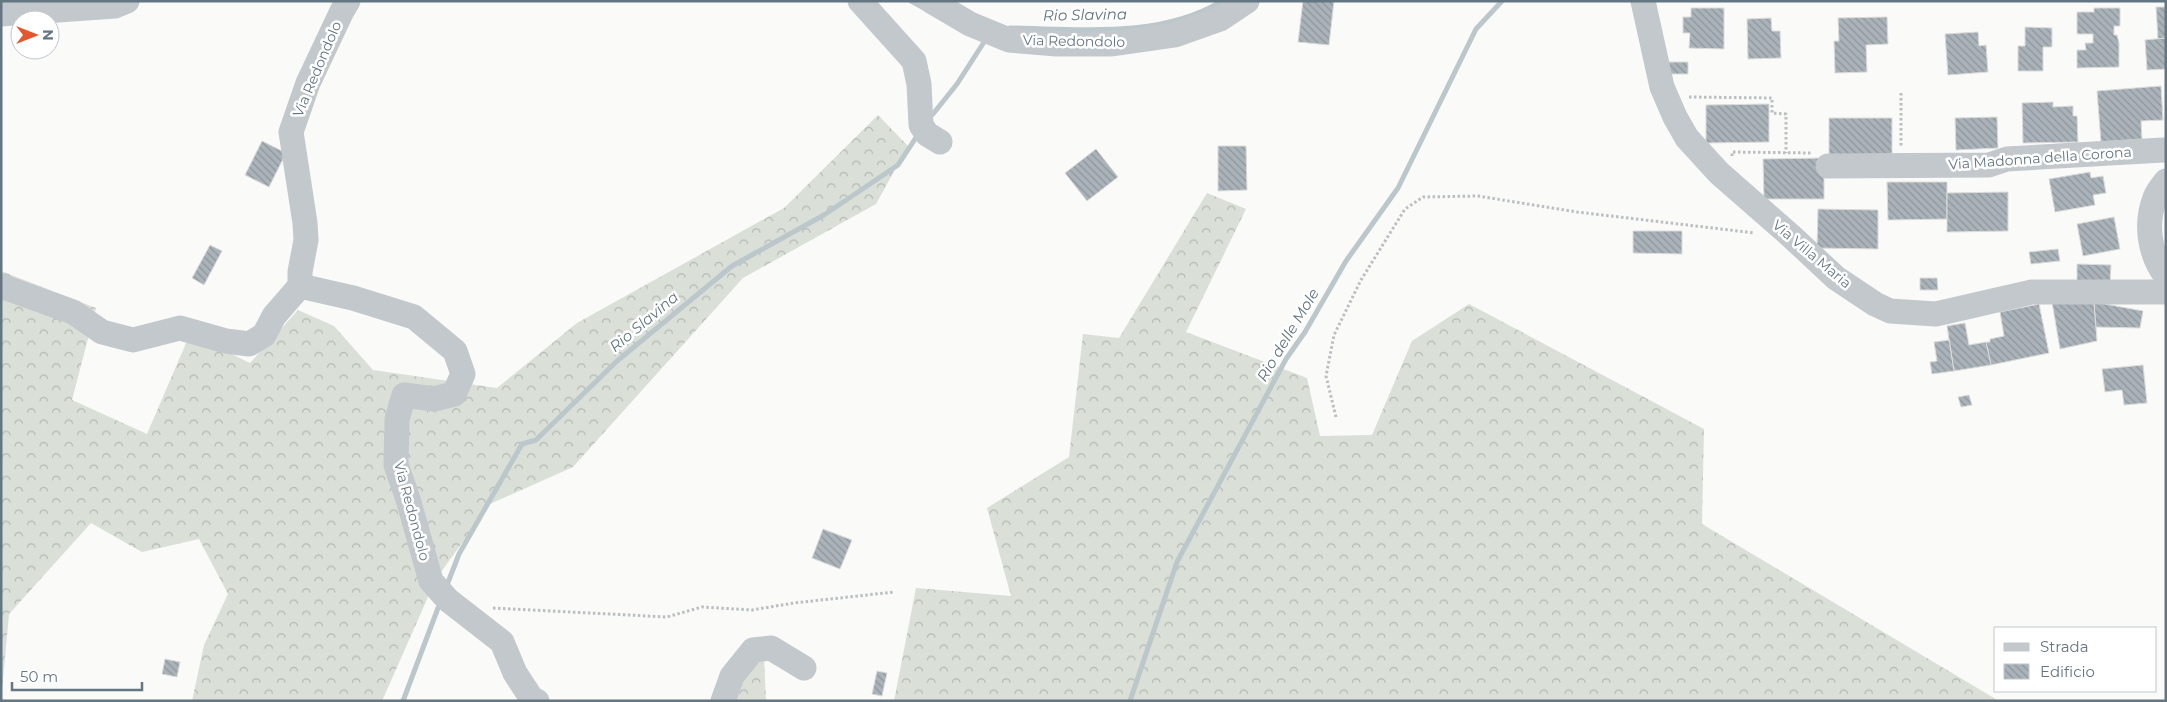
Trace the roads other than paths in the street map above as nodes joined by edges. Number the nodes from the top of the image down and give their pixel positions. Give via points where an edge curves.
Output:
1 (127, 1) edge
2 (348, 1) edge
3 (860, 1) edge
4 (931, 1) edge
5 (1247, 1) edge
6 (1643, 1) edge
7 (1, 14) edge
8 (940, 142) dead end
9 (2165, 148) edge
10 (1828, 166) road end
11 (2166, 181) edge
12 (2166, 276) edge
13 (1, 286) edge
14 (300, 286) junction
15 (2166, 292) edge
16 (804, 668) dead end
17 (537, 701) edge
18 (723, 701) edge

1 - 7 street via 115,6
2 - 14 street, Via Redondolo via 308,83 291,132 306,240
3 - 8 street via 914,61 919,84 920,125
4 - 5 street, Via Redondolo via 970,24 1009,40 1112,44 1189,31 1220,19
6 - 15 street, Via Villa Maria via 1662,87 1687,138 1719,174 1836,278 1875,304 1890,311 1936,314 2032,292
9 - 10 street, Via Madonna della Corona via 2007,159 1989,165
11 - 12 street via 2155,196 2149,235 2158,266
13 - 14 street via 73,312 102,332 134,340 180,328 249,344 264,335 274,316
14 - 17 street, Via Redondolo via 414,316 455,351 463,374 454,394 434,399 404,395 397,419 396,465 431,581 457,607 502,642 515,674 532,699
16 - 18 street via 770,648 753,650 732,676

